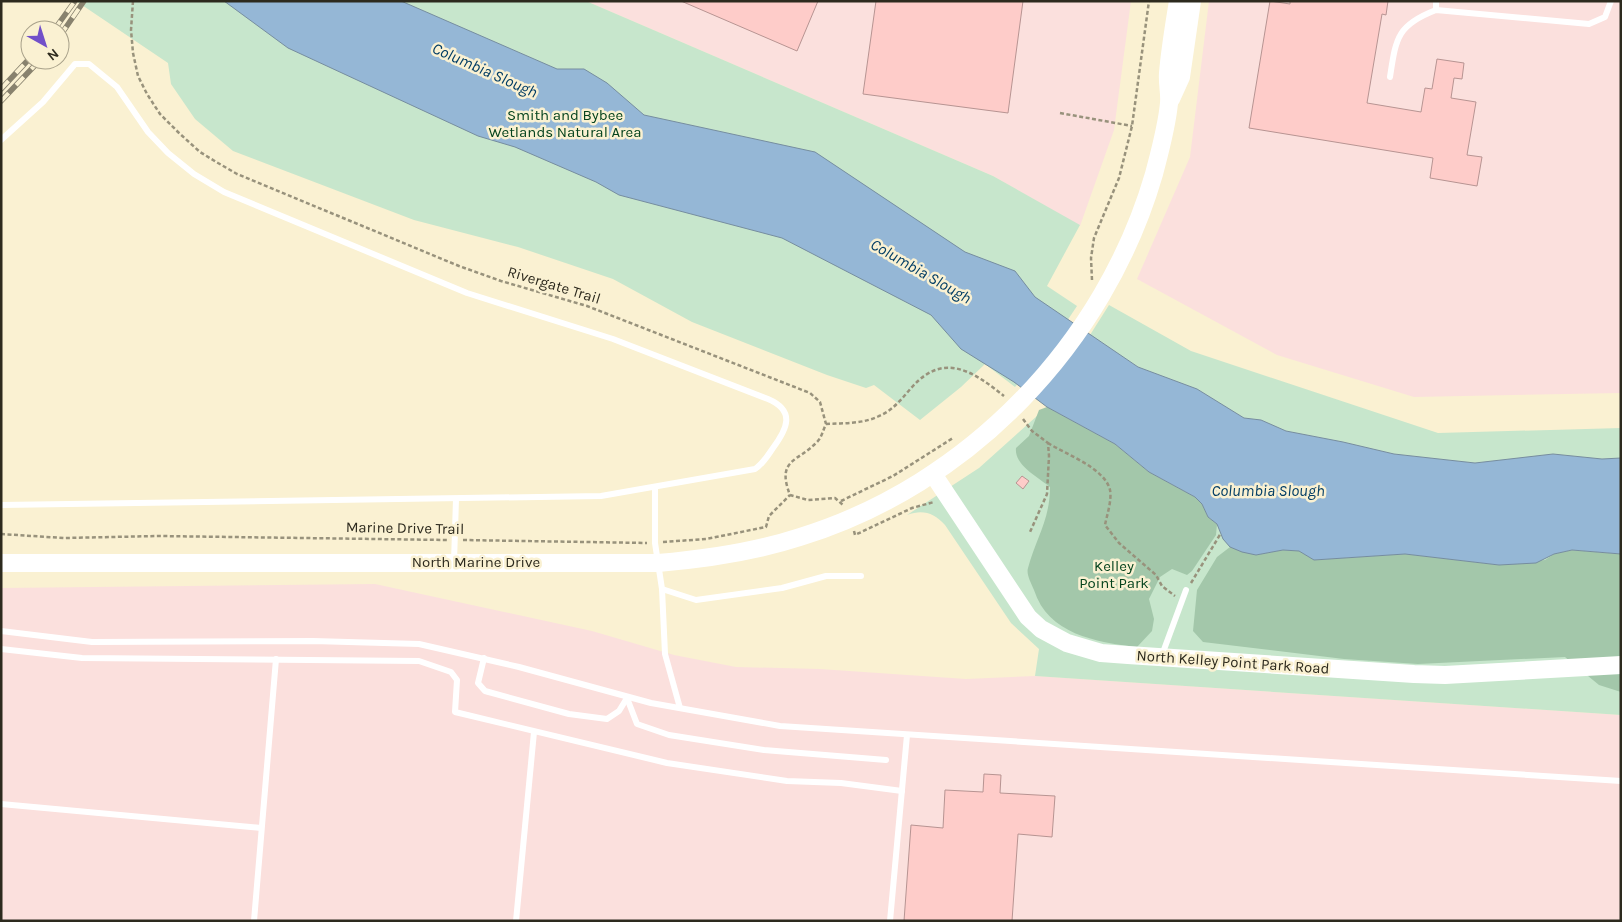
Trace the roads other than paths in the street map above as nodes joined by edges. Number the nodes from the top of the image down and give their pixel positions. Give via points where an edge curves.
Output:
1 (1178, 1) edge
2 (1192, 1) edge
3 (1436, 1) edge
4 (1611, 1) edge
5 (1436, 10) junction
6 (1390, 77) dead end
7 (1169, 102) junction
8 (1, 140) edge
9 (933, 474) junction
10 (655, 487) junction
11 (456, 499) junction
12 (1, 505) edge
13 (454, 562) junction
14 (658, 562) junction
15 (1, 563) edge
16 (861, 576) dead end
17 (662, 589) junction
18 (1186, 590) road end
19 (1, 631) edge
20 (1, 649) edge
21 (276, 658) junction
22 (484, 658) junction
23 (1161, 658) junction
24 (1621, 665) edge
25 (627, 698) junction
26 (680, 708) junction
27 (534, 732) junction
28 (907, 735) junction
29 (886, 760) dead end
30 (1621, 781) edge
31 (902, 791) junction
32 (1, 804) edge
33 (261, 828) junction
34 (254, 921) edge
35 (516, 921) edge
36 (890, 921) edge

1 - 7 main road via 1168,75
2 - 7 main road via 1181,77
3 - 5 lane
4 - 5 lane via 1605,17 1589,24
5 - 6 lane via 1418,17 1401,30
7 - 9 main road, North Marine Drive via 1146,199 1125,251 1042,379 995,425
8 - 10 lane via 43,102 76,64 85,62 118,87 148,132 168,152 194,174 224,192 467,293 613,339 773,401 784,411 786,430 758,468
9 - 14 main road, North Marine Drive via 850,519 801,537 736,553
9 - 23 main road, North Kelley Point Park Road via 1017,602 1041,629 1084,649
10 - 11 lane via 601,496
10 - 14 lane
11 - 12 lane
11 - 13 lane
13 - 14 main road, North Marine Drive
13 - 15 main road, North Marine Drive
14 - 17 lane
16 - 17 lane via 826,576 782,588 696,600
17 - 26 lane via 665,654
18 - 23 lane
19 - 22 lane via 92,642 396,642 438,647
20 - 21 lane via 82,658
21 - 27 lane via 419,661 451,672 457,680 454,712
21 - 33 lane
22 - 25 lane
22 - 25 lane via 478,683 485,691 569,714 607,720 619,711
23 - 24 main road, North Kelley Point Park Road via 1444,675
25 - 26 lane
25 - 29 lane via 638,724 669,736 764,750
26 - 28 lane via 780,726
27 - 31 lane via 667,763 787,781 841,783
27 - 35 lane
28 - 30 lane
28 - 31 lane
31 - 36 lane
32 - 33 lane
33 - 34 lane

